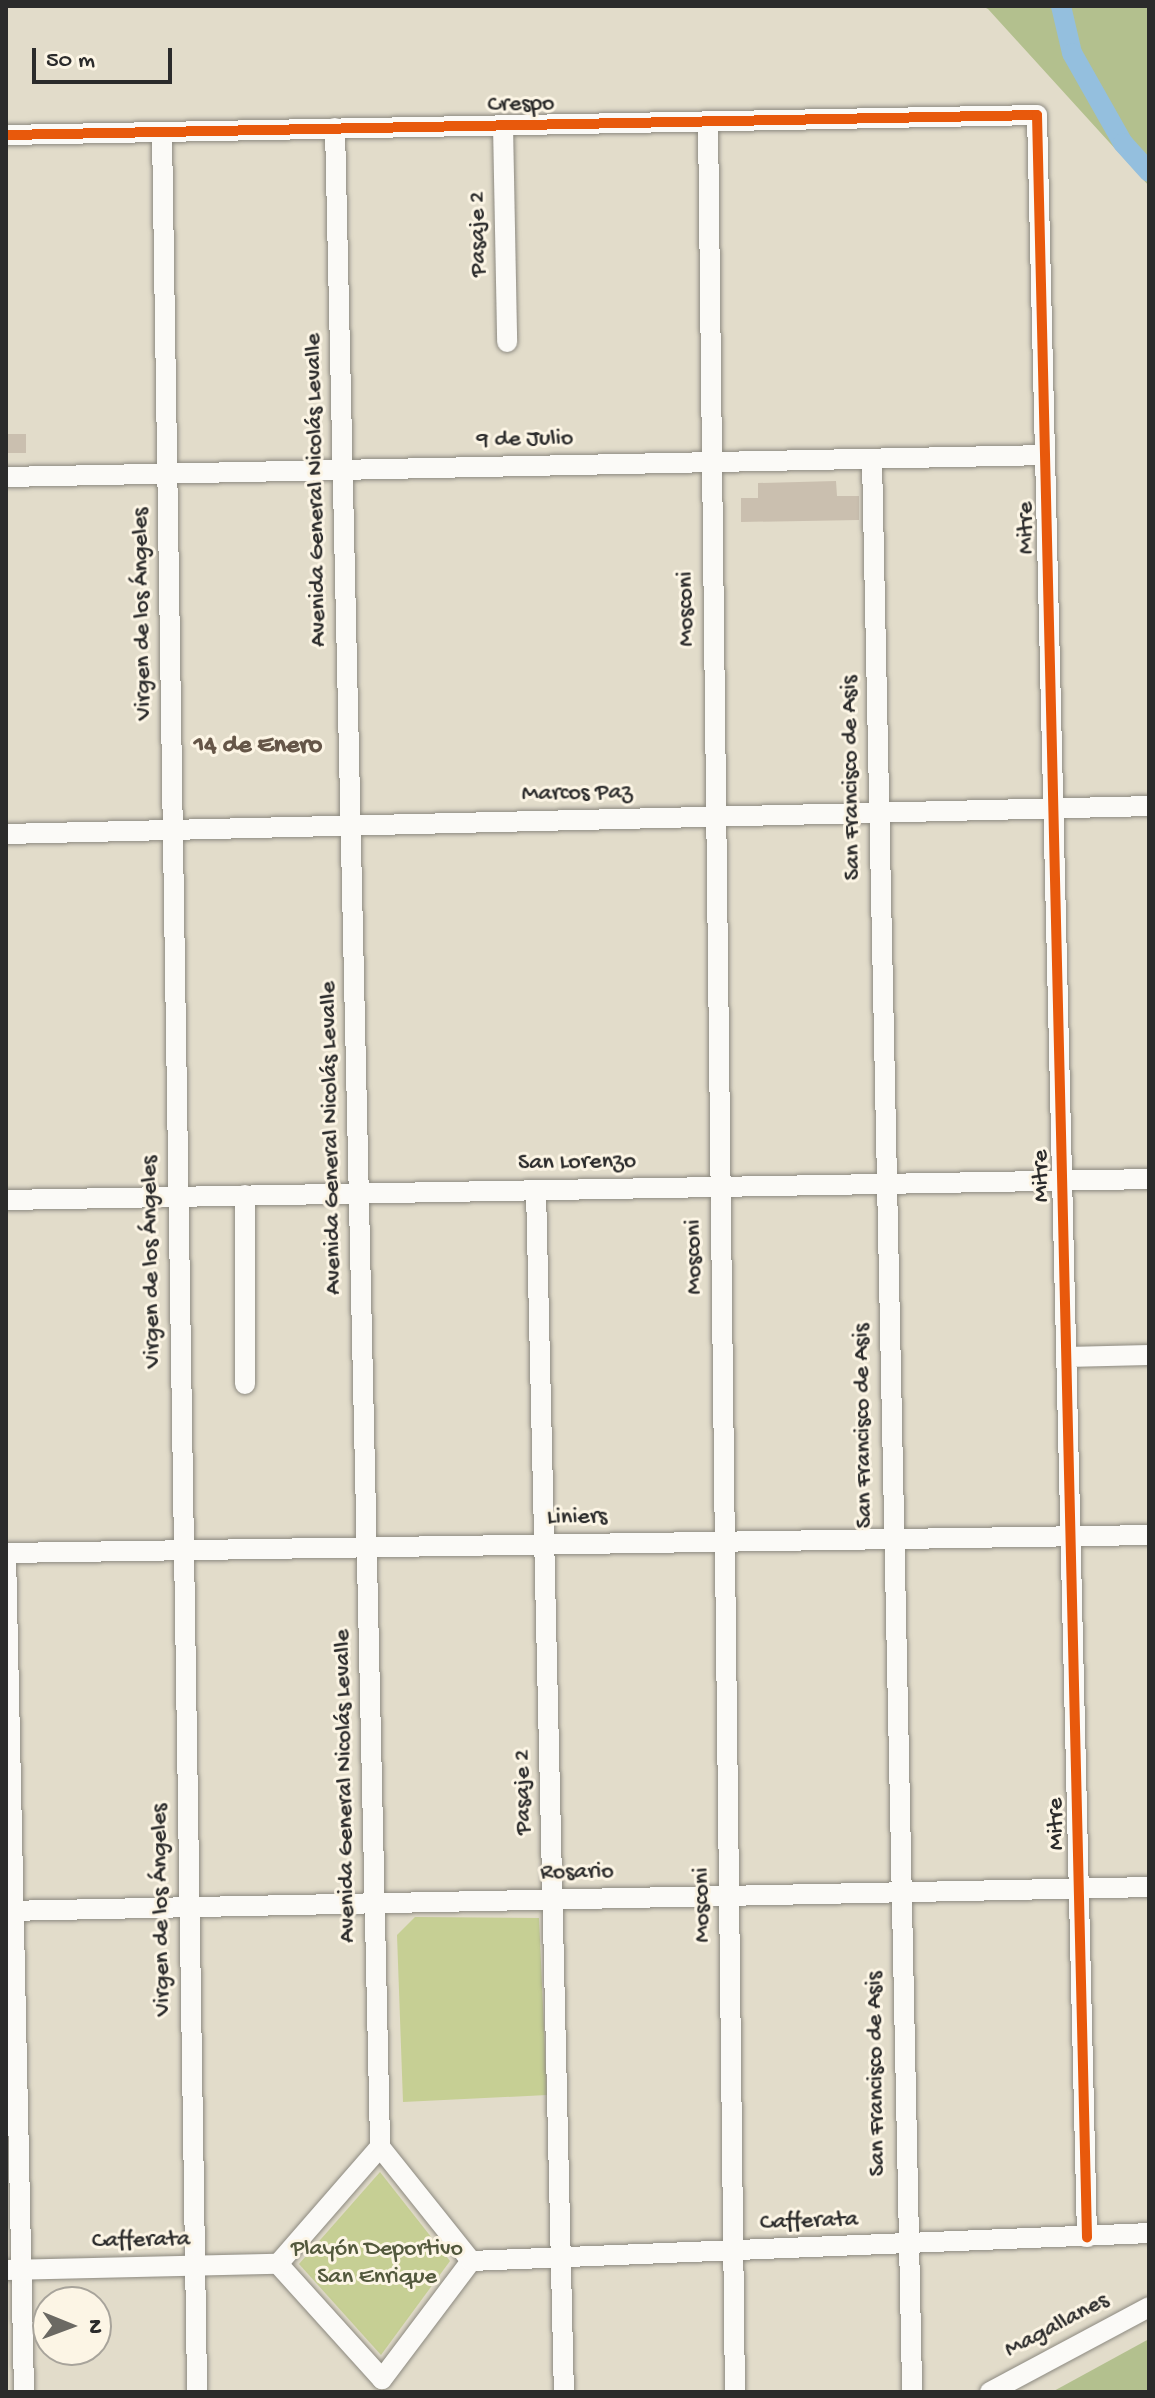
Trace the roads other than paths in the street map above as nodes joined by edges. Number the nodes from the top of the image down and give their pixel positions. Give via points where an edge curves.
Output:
1 (1037, 115) joint
2 (708, 121) junction
3 (503, 125) junction
4 (335, 128) junction
5 (162, 132) junction
6 (6, 135) edge
7 (507, 342) dead end
8 (1045, 455) junction
9 (872, 459) junction
10 (712, 462) junction
11 (343, 470) junction
12 (167, 473) junction
13 (6, 477) edge
14 (1149, 806) edge
15 (1053, 808) junction
16 (878, 813) junction
17 (716, 817) junction
18 (351, 826) junction
19 (172, 830) junction
20 (6, 834) edge
21 (1149, 1179) edge
22 (1062, 1181) junction
23 (885, 1184) junction
24 (720, 1187) junction
25 (536, 1190) junction
26 (359, 1193) junction
27 (245, 1195) junction
28 (177, 1196) junction
29 (6, 1200) edge
30 (1149, 1355) edge
31 (1066, 1357) junction
32 (245, 1384) dead end
33 (1149, 1535) edge
34 (1070, 1536) junction
35 (892, 1539) junction
36 (725, 1541) junction
37 (545, 1544) junction
38 (367, 1547) junction
39 (183, 1550) junction
40 (6, 1553) edge
41 (1149, 1887) edge
42 (1078, 1888) junction
43 (899, 1892) junction
44 (729, 1896) junction
45 (553, 1899) junction
46 (375, 1903) junction
47 (188, 1907) junction
48 (10, 1911) edge
49 (380, 2147) junction
50 (1149, 2233) edge
51 (1087, 2237) junction
52 (906, 2244) junction
53 (733, 2250) junction
54 (561, 2257) junction
55 (471, 2261) junction
56 (278, 2264) junction
57 (194, 2266) junction
58 (14, 2270) edge
59 (1149, 2307) edge
60 (382, 2386) edge
61 (24, 2392) edge
62 (197, 2392) edge
63 (564, 2392) edge
64 (735, 2392) edge
65 (912, 2392) edge
66 (990, 2392) edge

1 - 2 street, Crespo
1 - 8 street, Mitre
2 - 3 street, Crespo
2 - 10 street, Mosconi
3 - 4 street, Crespo
3 - 7 street, Pasaje 2
4 - 5 street, Crespo
4 - 11 street, Avenida General Nicolás Levalle
5 - 6 street, Crespo
5 - 12 street, Virgen de los Ángeles
8 - 9 street, 9 de Julio
8 - 15 street, Mitre
9 - 10 street, 9 de Julio
9 - 16 street, San Francisco de Asis
10 - 11 street, 9 de Julio
10 - 17 street, Mosconi
11 - 12 street, 9 de Julio
11 - 18 street, Avenida General Nicolás Levalle
12 - 13 street, 9 de Julio
12 - 19 street, Virgen de los Ángeles
14 - 15 street, Marcos Paz
15 - 16 street, Marcos Paz
15 - 22 street, Mitre
16 - 17 street, Marcos Paz
16 - 23 street, San Francisco de Asis
17 - 18 street, Marcos Paz
17 - 24 street, Mosconi
18 - 19 street, Marcos Paz
18 - 26 street, Avenida General Nicolás Levalle
19 - 20 street, Marcos Paz
19 - 28 street, Virgen de los Ángeles
21 - 22 street, San Lorenzo
22 - 23 street, San Lorenzo
22 - 31 street, Mitre
23 - 24 street, San Lorenzo
23 - 35 street, San Francisco de Asis
24 - 25 street, San Lorenzo
24 - 36 street, Mosconi
25 - 26 street, San Lorenzo
25 - 37 street, Pasaje 2
26 - 27 street, San Lorenzo
26 - 38 street, Avenida General Nicolás Levalle
27 - 28 street, San Lorenzo
27 - 32 street
28 - 29 street, San Lorenzo
28 - 39 street, Virgen de los Ángeles
30 - 31 street
31 - 34 street, Mitre
33 - 34 street, Liniers
34 - 35 street, Liniers
34 - 42 street, Mitre
35 - 36 street, Liniers
35 - 43 street, San Francisco de Asis
36 - 37 street, Liniers
36 - 44 street, Mosconi
37 - 38 street, Liniers
37 - 45 street, Pasaje 2
38 - 39 street, Liniers
38 - 46 street, Avenida General Nicolás Levalle
39 - 40 street, Liniers
39 - 47 street, Virgen de los Ángeles
40 - 48 street
41 - 42 street, Rosario
42 - 43 street, Rosario
42 - 51 street, Mitre
43 - 44 street, Rosario
43 - 52 street, San Francisco de Asis
44 - 45 street, Rosario
44 - 53 street, Mosconi
45 - 46 street, Rosario
45 - 54 street, Pasaje 2
46 - 47 street, Rosario
46 - 49 street, Avenida General Nicolás Levalle
47 - 48 street, Rosario
47 - 57 street, Virgen de los Ángeles
48 - 58 street
49 - 55 street
49 - 56 street
50 - 51 street, Cafferata
51 - 52 street, Cafferata
52 - 53 street, Cafferata
52 - 65 street, San Francisco de Asis
53 - 54 street, Cafferata
53 - 64 street, Mosconi
54 - 55 street, Cafferata
54 - 63 street, Pasaje 2
55 - 60 street
56 - 57 street, Cafferata
56 - 60 street
57 - 58 street, Cafferata
57 - 62 street, Virgen de los Ángeles
58 - 61 street
59 - 66 street, Magallanes

